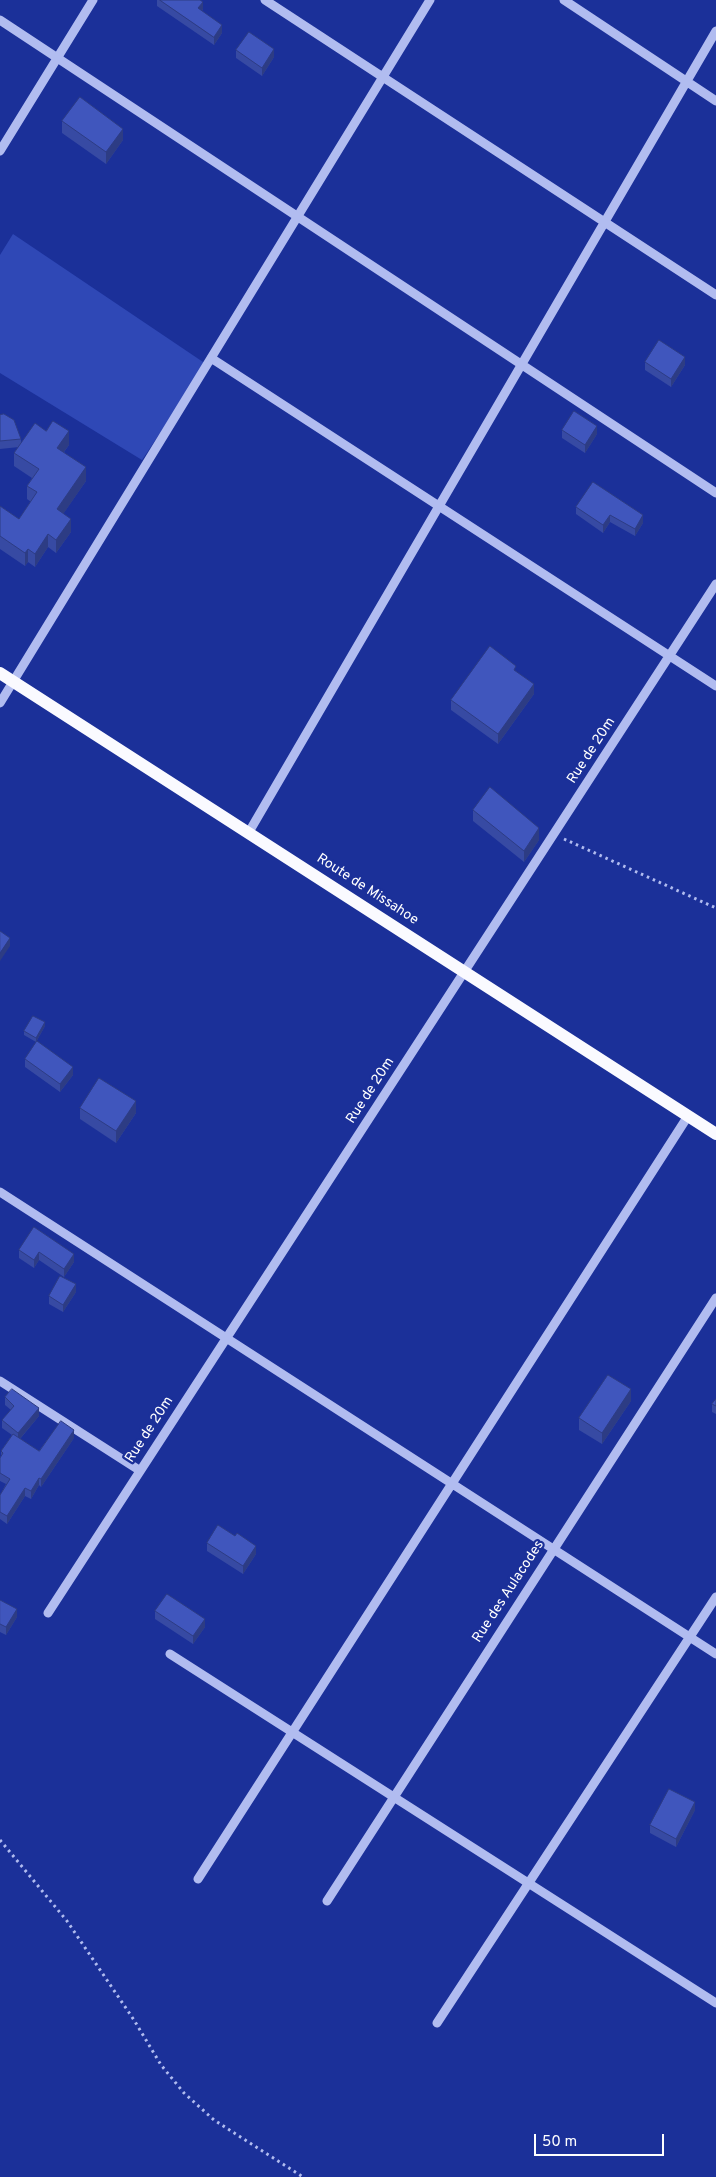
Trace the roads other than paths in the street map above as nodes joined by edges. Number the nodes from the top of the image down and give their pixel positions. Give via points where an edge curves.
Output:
1 (93, 0) edge
2 (265, 0) edge
3 (430, 0) edge
4 (564, 0) edge
5 (0, 20) edge
6 (716, 30) edge
7 (57, 58) junction
8 (383, 77) junction
9 (686, 81) junction
10 (716, 101) edge
11 (0, 150) edge
12 (297, 217) junction
13 (604, 222) junction
14 (716, 295) edge
15 (211, 358) junction
16 (521, 365) junction
17 (716, 493) edge
18 (439, 506) junction
19 (716, 584) edge
20 (670, 656) junction
21 (0, 673) edge
22 (13, 681) junction
23 (716, 686) edge
24 (0, 703) edge
25 (249, 832) junction
26 (465, 972) junction
27 (688, 1116) junction
28 (716, 1134) edge
29 (0, 1192) edge
30 (716, 1298) edge
31 (227, 1338) junction
32 (0, 1381) edge
33 (139, 1470) junction
34 (452, 1484) junction
35 (553, 1549) junction
36 (716, 1597) edge
37 (48, 1613) dead end
38 (690, 1637) junction
39 (170, 1654) dead end
40 (716, 1654) edge
41 (292, 1732) junction
42 (394, 1797) junction
43 (198, 1879) dead end
44 (529, 1883) junction
45 (327, 1901) dead end
46 (716, 2003) edge
47 (437, 2023) dead end

1 - 7 street
2 - 8 street
3 - 8 street
4 - 9 street
5 - 7 street
6 - 9 street
7 - 11 street
7 - 12 street
8 - 12 street
8 - 13 street
9 - 10 street
9 - 13 street
12 - 15 street
12 - 16 street
13 - 14 street
13 - 16 street
15 - 18 street
15 - 22 street
16 - 17 street
16 - 18 street
18 - 20 street
18 - 25 street
19 - 20 street, Rue de 20m
20 - 23 street
20 - 26 street, Rue de 20m
21 - 22 main road, Route de Missahoe
22 - 24 street
22 - 25 main road, Route de Missahoe
25 - 26 main road, Route de Missahoe
26 - 27 main road, Route de Missahoe
26 - 31 street, Rue de 20m
27 - 28 main road, Route de Missahoe
27 - 34 street
29 - 31 street
30 - 35 street, Rue des Aulacodes
31 - 33 street, Rue de 20m
31 - 34 street
32 - 33 street
33 - 37 street, Rue de 20m
34 - 35 street
34 - 41 street
35 - 38 street
35 - 42 street, Rue des Aulacodes
36 - 38 street
38 - 40 street
38 - 44 street
39 - 41 street
41 - 42 street
41 - 43 street
42 - 44 street
42 - 45 street, Rue des Aulacodes
44 - 46 street
44 - 47 street

